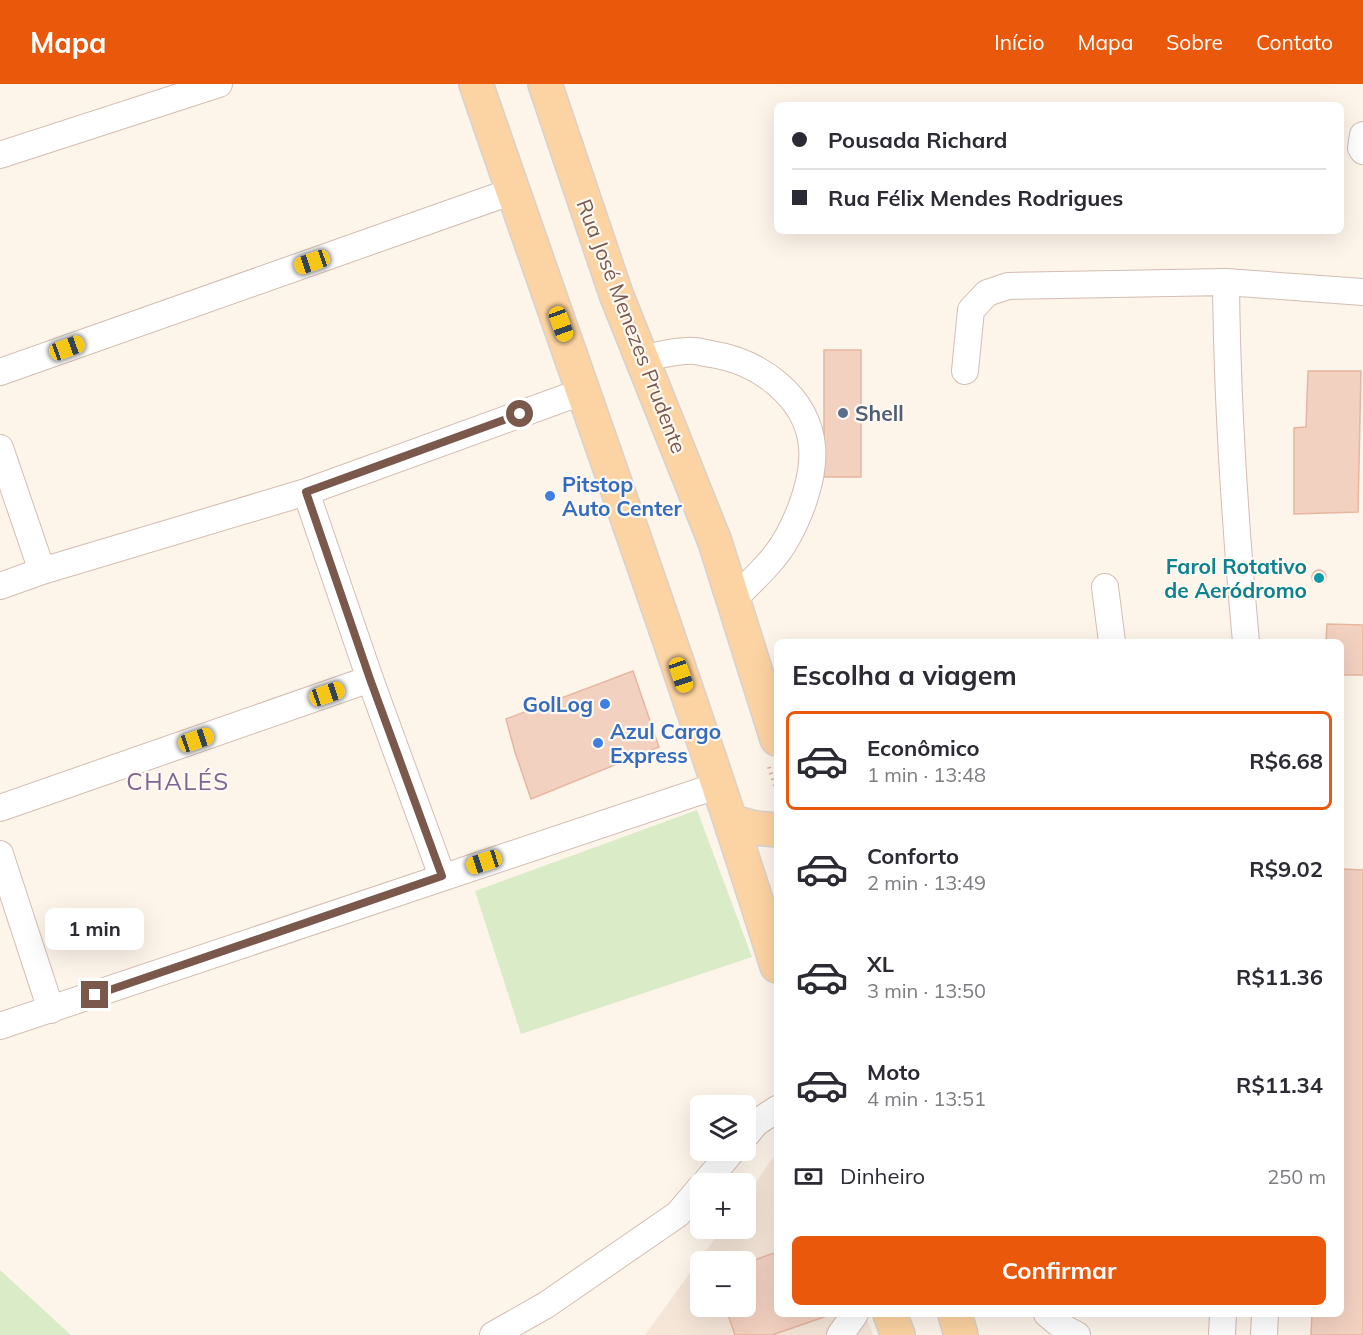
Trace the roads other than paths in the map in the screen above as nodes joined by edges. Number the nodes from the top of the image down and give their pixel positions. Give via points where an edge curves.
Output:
1 (219, 84) edge
2 (476, 84) edge
3 (545, 84) edge
4 (1363, 135) edge
5 (1363, 151) edge
6 (0, 155) edge
7 (513, 190) junction
8 (1226, 282) junction
9 (1363, 292) edge
10 (643, 358) junction
11 (965, 371) dead end
12 (0, 372) edge
13 (584, 391) junction
14 (0, 448) edge
15 (306, 492) junction
16 (42, 571) junction
17 (0, 586) edge
18 (1105, 587) dead end
19 (733, 600) junction
20 (1112, 639) edge
21 (1246, 639) edge
22 (370, 679) junction
23 (774, 730) edge
24 (718, 785) junction
25 (0, 808) edge
26 (732, 822) junction
27 (774, 830) edge
28 (0, 854) edge
29 (442, 876) junction
30 (774, 956) edge
31 (51, 1010) junction
32 (0, 1026) edge
33 (774, 1111) edge
34 (756, 1123) edge
35 (724, 1161) edge
36 (713, 1173) edge
37 (690, 1200) edge
38 (853, 1317) edge
39 (891, 1317) edge
40 (956, 1317) edge
41 (1223, 1317) edge
42 (1265, 1317) edge
43 (493, 1335) edge
44 (840, 1335) edge
45 (898, 1335) edge
46 (961, 1335) edge
47 (1222, 1335) edge
48 (1264, 1335) edge

1 - 6 street
2 - 7 main road
3 - 10 main road, Rua José Menezes Prudente via 616,294
4 - 5 street
7 - 12 street
7 - 13 main road
8 - 9 street
8 - 11 street via 1008,286 987,292 971,310
8 - 21 street via 1235,516
10 - 19 main road, Rua José Menezes Prudente via 715,542
10 - 19 street via 689,351 727,357 756,368 785,390 805,418 812,446 809,482 800,511 772,560
13 - 15 street
13 - 24 main road
14 - 16 street
15 - 16 street
15 - 22 street
16 - 17 street
18 - 20 street
19 - 23 main road, Rua José Menezes Prudente
22 - 25 street
22 - 29 street
24 - 26 main road
24 - 29 street
26 - 27 main road
26 - 30 main road
28 - 31 street
29 - 31 street
31 - 32 street
33 - 34 street
35 - 36 street
37 - 43 street via 678,1214 546,1305
38 - 44 street
39 - 45 main road
40 - 46 main road
41 - 47 street
42 - 48 street

